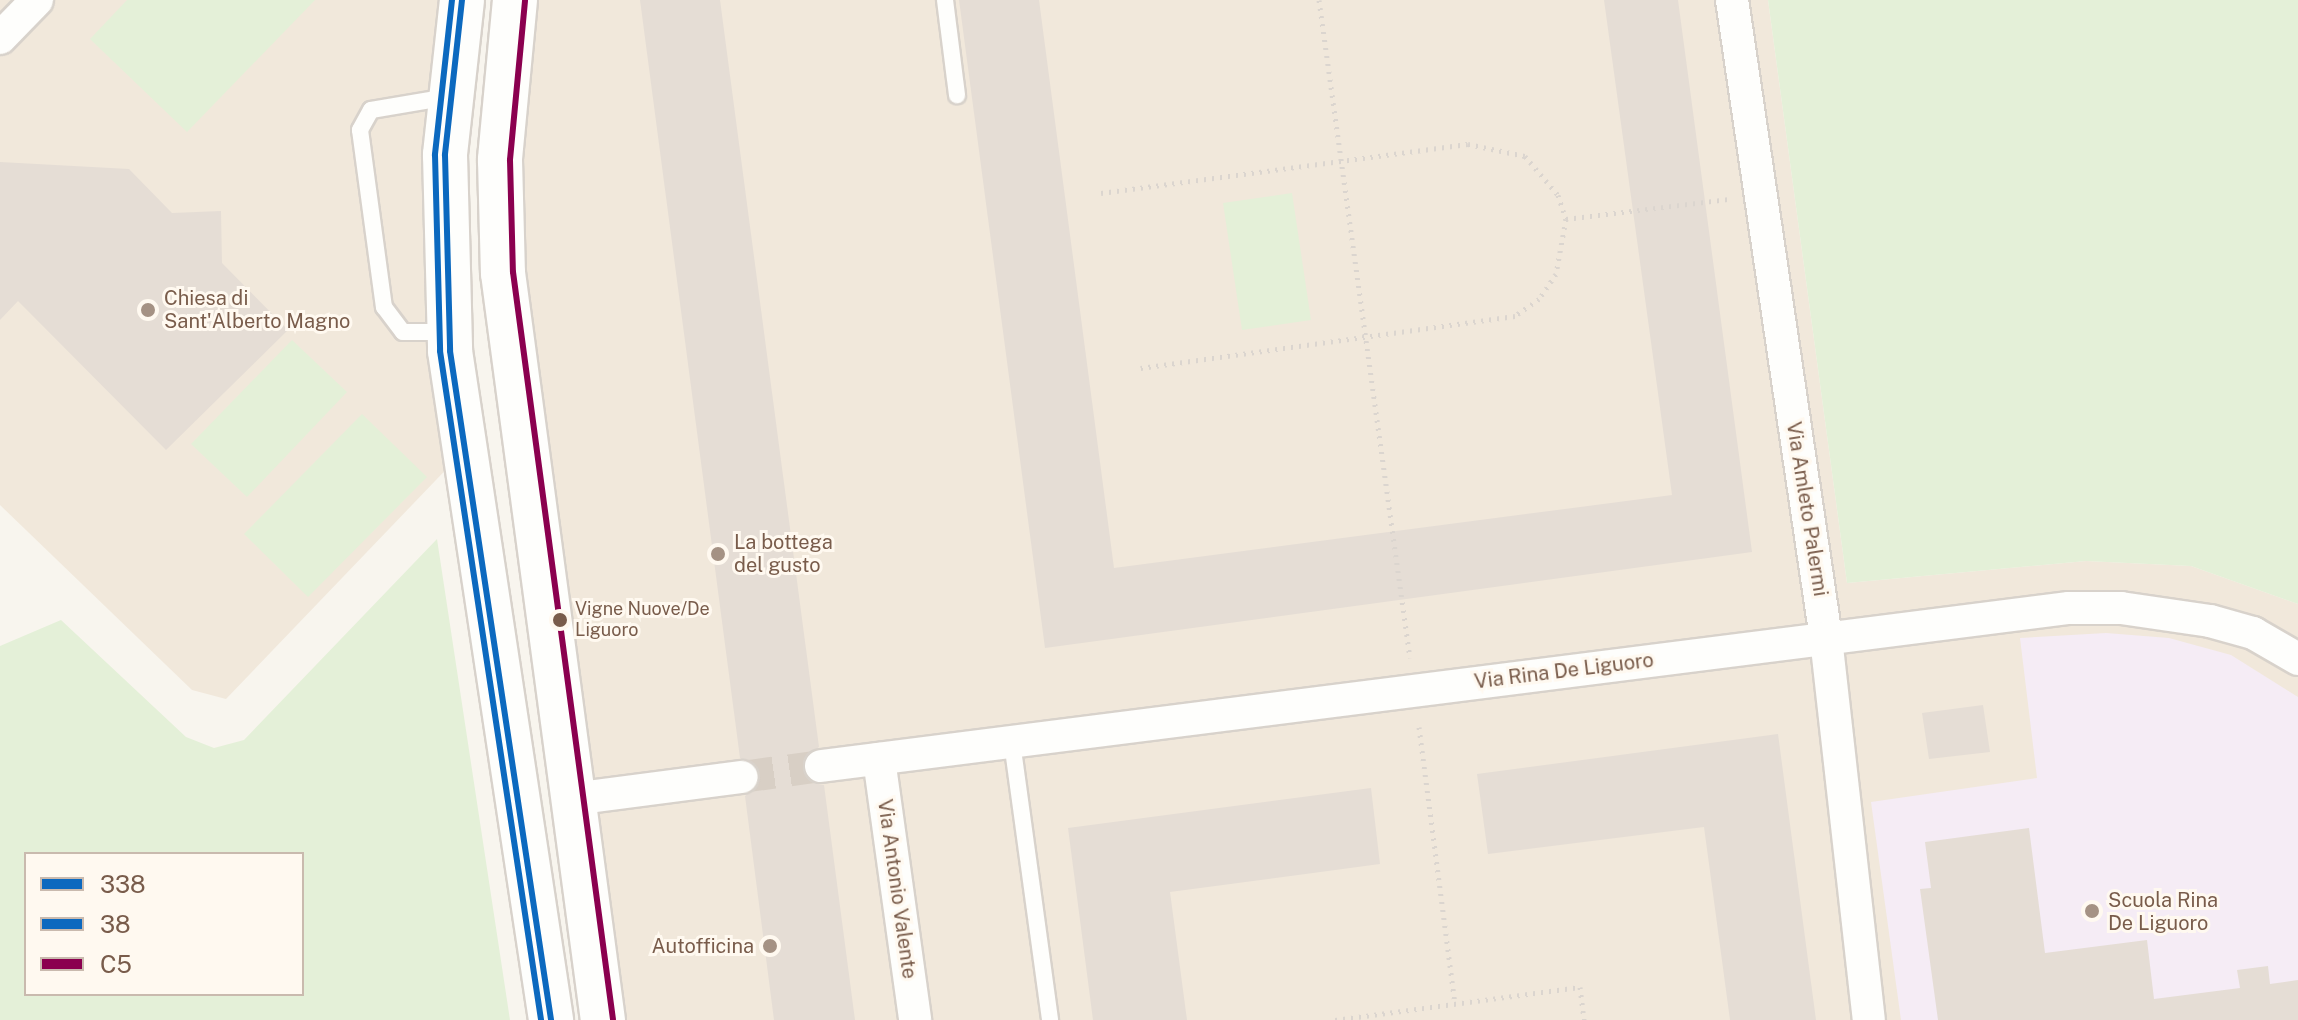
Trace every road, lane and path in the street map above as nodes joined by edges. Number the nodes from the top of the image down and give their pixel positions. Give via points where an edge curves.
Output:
1 (37, 0) edge
2 (462, 0) edge
3 (515, 0) edge
4 (945, 0) edge
5 (1319, 0) edge
6 (1732, 0) edge
7 (0, 38) edge
8 (957, 95) dead end
9 (449, 97) junction
10 (1342, 160) junction
11 (1101, 193) dead end
12 (1760, 195) junction
13 (1566, 219) junction
14 (449, 332) junction
15 (1366, 339) junction
16 (1141, 368) dead end
17 (1826, 638) junction
18 (2298, 659) edge
19 (1414, 690) junction
20 (1012, 742) junction
21 (879, 759) junction
22 (821, 766) tunnel mouth
23 (742, 777) tunnel mouth
24 (572, 799) junction
25 (1455, 1004) junction
26 (551, 1020) edge
27 (603, 1020) edge
28 (915, 1020) edge
29 (1050, 1020) edge
30 (1335, 1020) edge
31 (1584, 1020) edge
32 (1869, 1020) edge

1 - 7 street
2 - 9 main road
3 - 24 main road via 500,160 503,273
4 - 8 lane
5 - 10 path
6 - 12 street, Via Amleto Palermi
9 - 14 main road via 444,201
9 - 14 lane via 371,110 360,130 384,307 403,332
10 - 11 path
10 - 13 path via 1468,144 1498,147 1525,156 1544,173
10 - 15 path
12 - 13 path
12 - 17 street, Via Amleto Palermi
13 - 15 path via 1556,274 1539,299 1515,316
14 - 26 main road
15 - 16 path
15 - 19 path
17 - 18 street, Via Rina De Liguoro via 1965,618 2121,608 2253,633
17 - 19 street, Via Rina De Liguoro
17 - 32 street, Via Amleto Palermi
19 - 20 street, Via Rina De Liguoro
19 - 25 path
20 - 21 street, Via Rina De Liguoro
20 - 29 lane
21 - 22 street, Via Rina De Liguoro
21 - 28 street, Via Antonio Valente
23 - 24 street
24 - 27 main road
25 - 30 path
25 - 31 path via 1580,987

